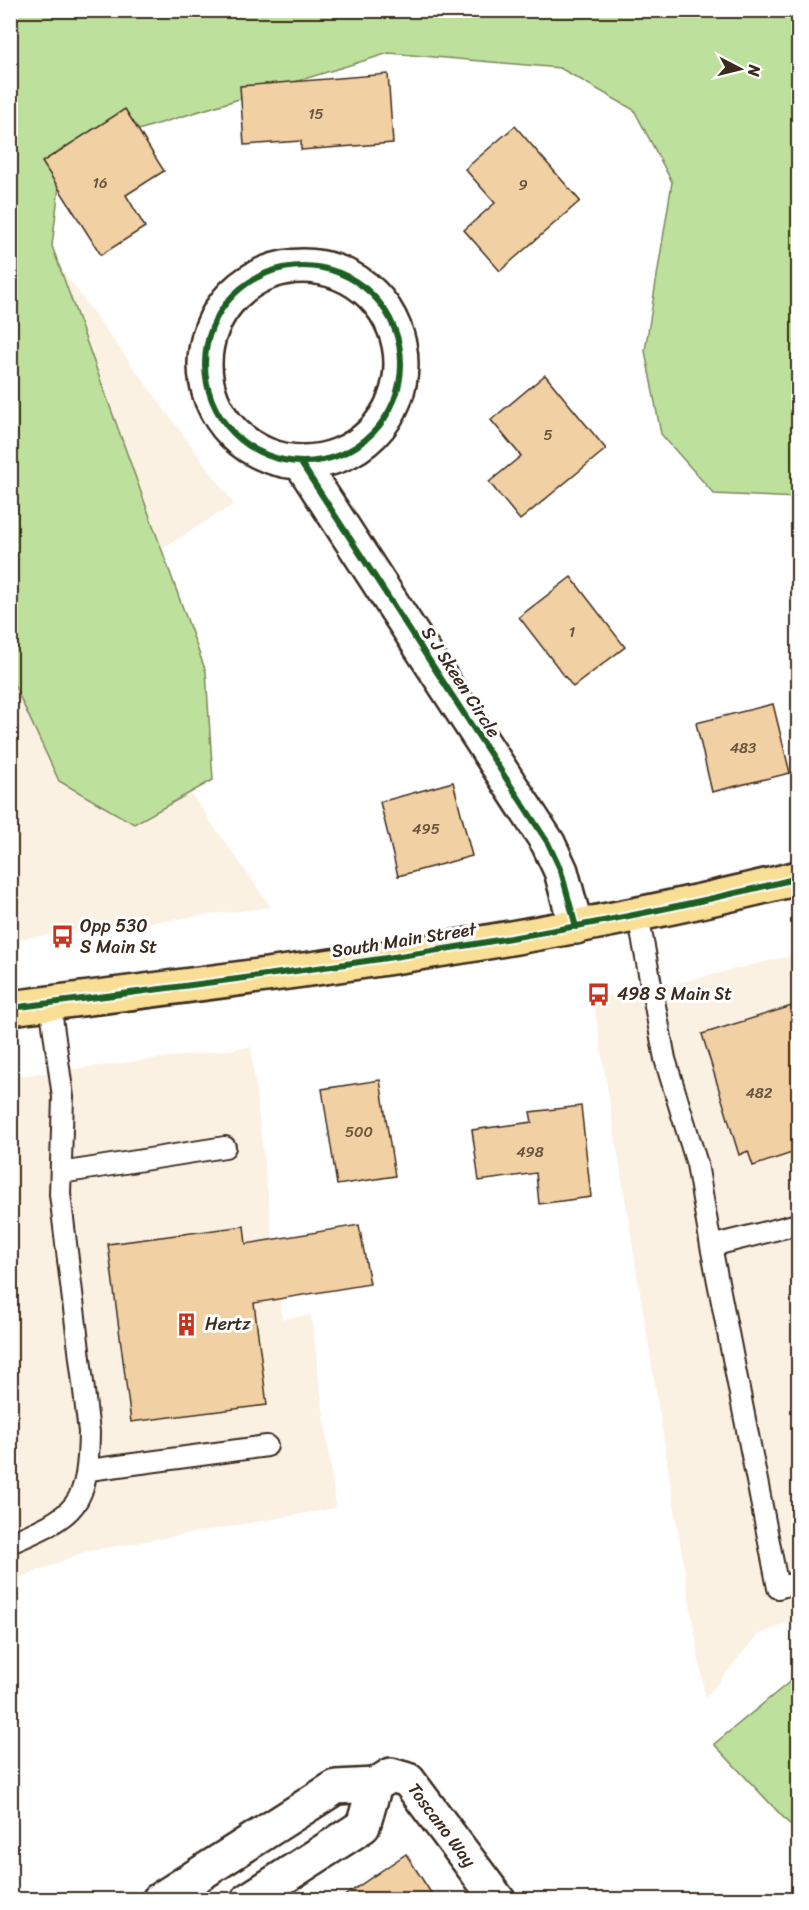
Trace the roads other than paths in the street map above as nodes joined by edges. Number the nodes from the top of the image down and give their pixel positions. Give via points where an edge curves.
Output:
1 (301, 463) junction
2 (798, 878) edge
3 (638, 915) junction
4 (576, 927) junction
5 (50, 1003) junction
6 (10, 1008) edge
7 (225, 1147) dead end
8 (61, 1173) junction
9 (798, 1224) edge
10 (711, 1246) junction
11 (267, 1446) dead end
12 (89, 1470) junction
13 (10, 1543) edge
14 (798, 1582) edge
15 (375, 1785) junction
16 (159, 1899) edge
17 (248, 1899) edge
18 (498, 1899) edge

1 - 1 street via 269,457 240,441 218,416 206,385 204,352 214,320 233,293 260,274 291,265 325,267 355,279 379,301 396,328 402,360 398,392 384,421 362,444 333,459
1 - 4 street, S J Skeen Circle via 548,843 561,871
2 - 3 main road, South Main Street
3 - 4 main road, South Main Street
3 - 10 lane via 665,1059 697,1164
4 - 5 main road, South Main Street via 315,970
5 - 6 main road, South Main Street
5 - 8 lane via 63,1097
7 - 8 lane
8 - 12 lane via 60,1194 90,1432
9 - 10 lane
10 - 14 lane via 778,1588
11 - 12 lane
12 - 13 lane via 71,1511 53,1525
15 - 16 street, Toscano Way via 336,1787
15 - 17 street via 363,1826
15 - 18 street, Toscano Way via 391,1775 408,1780

